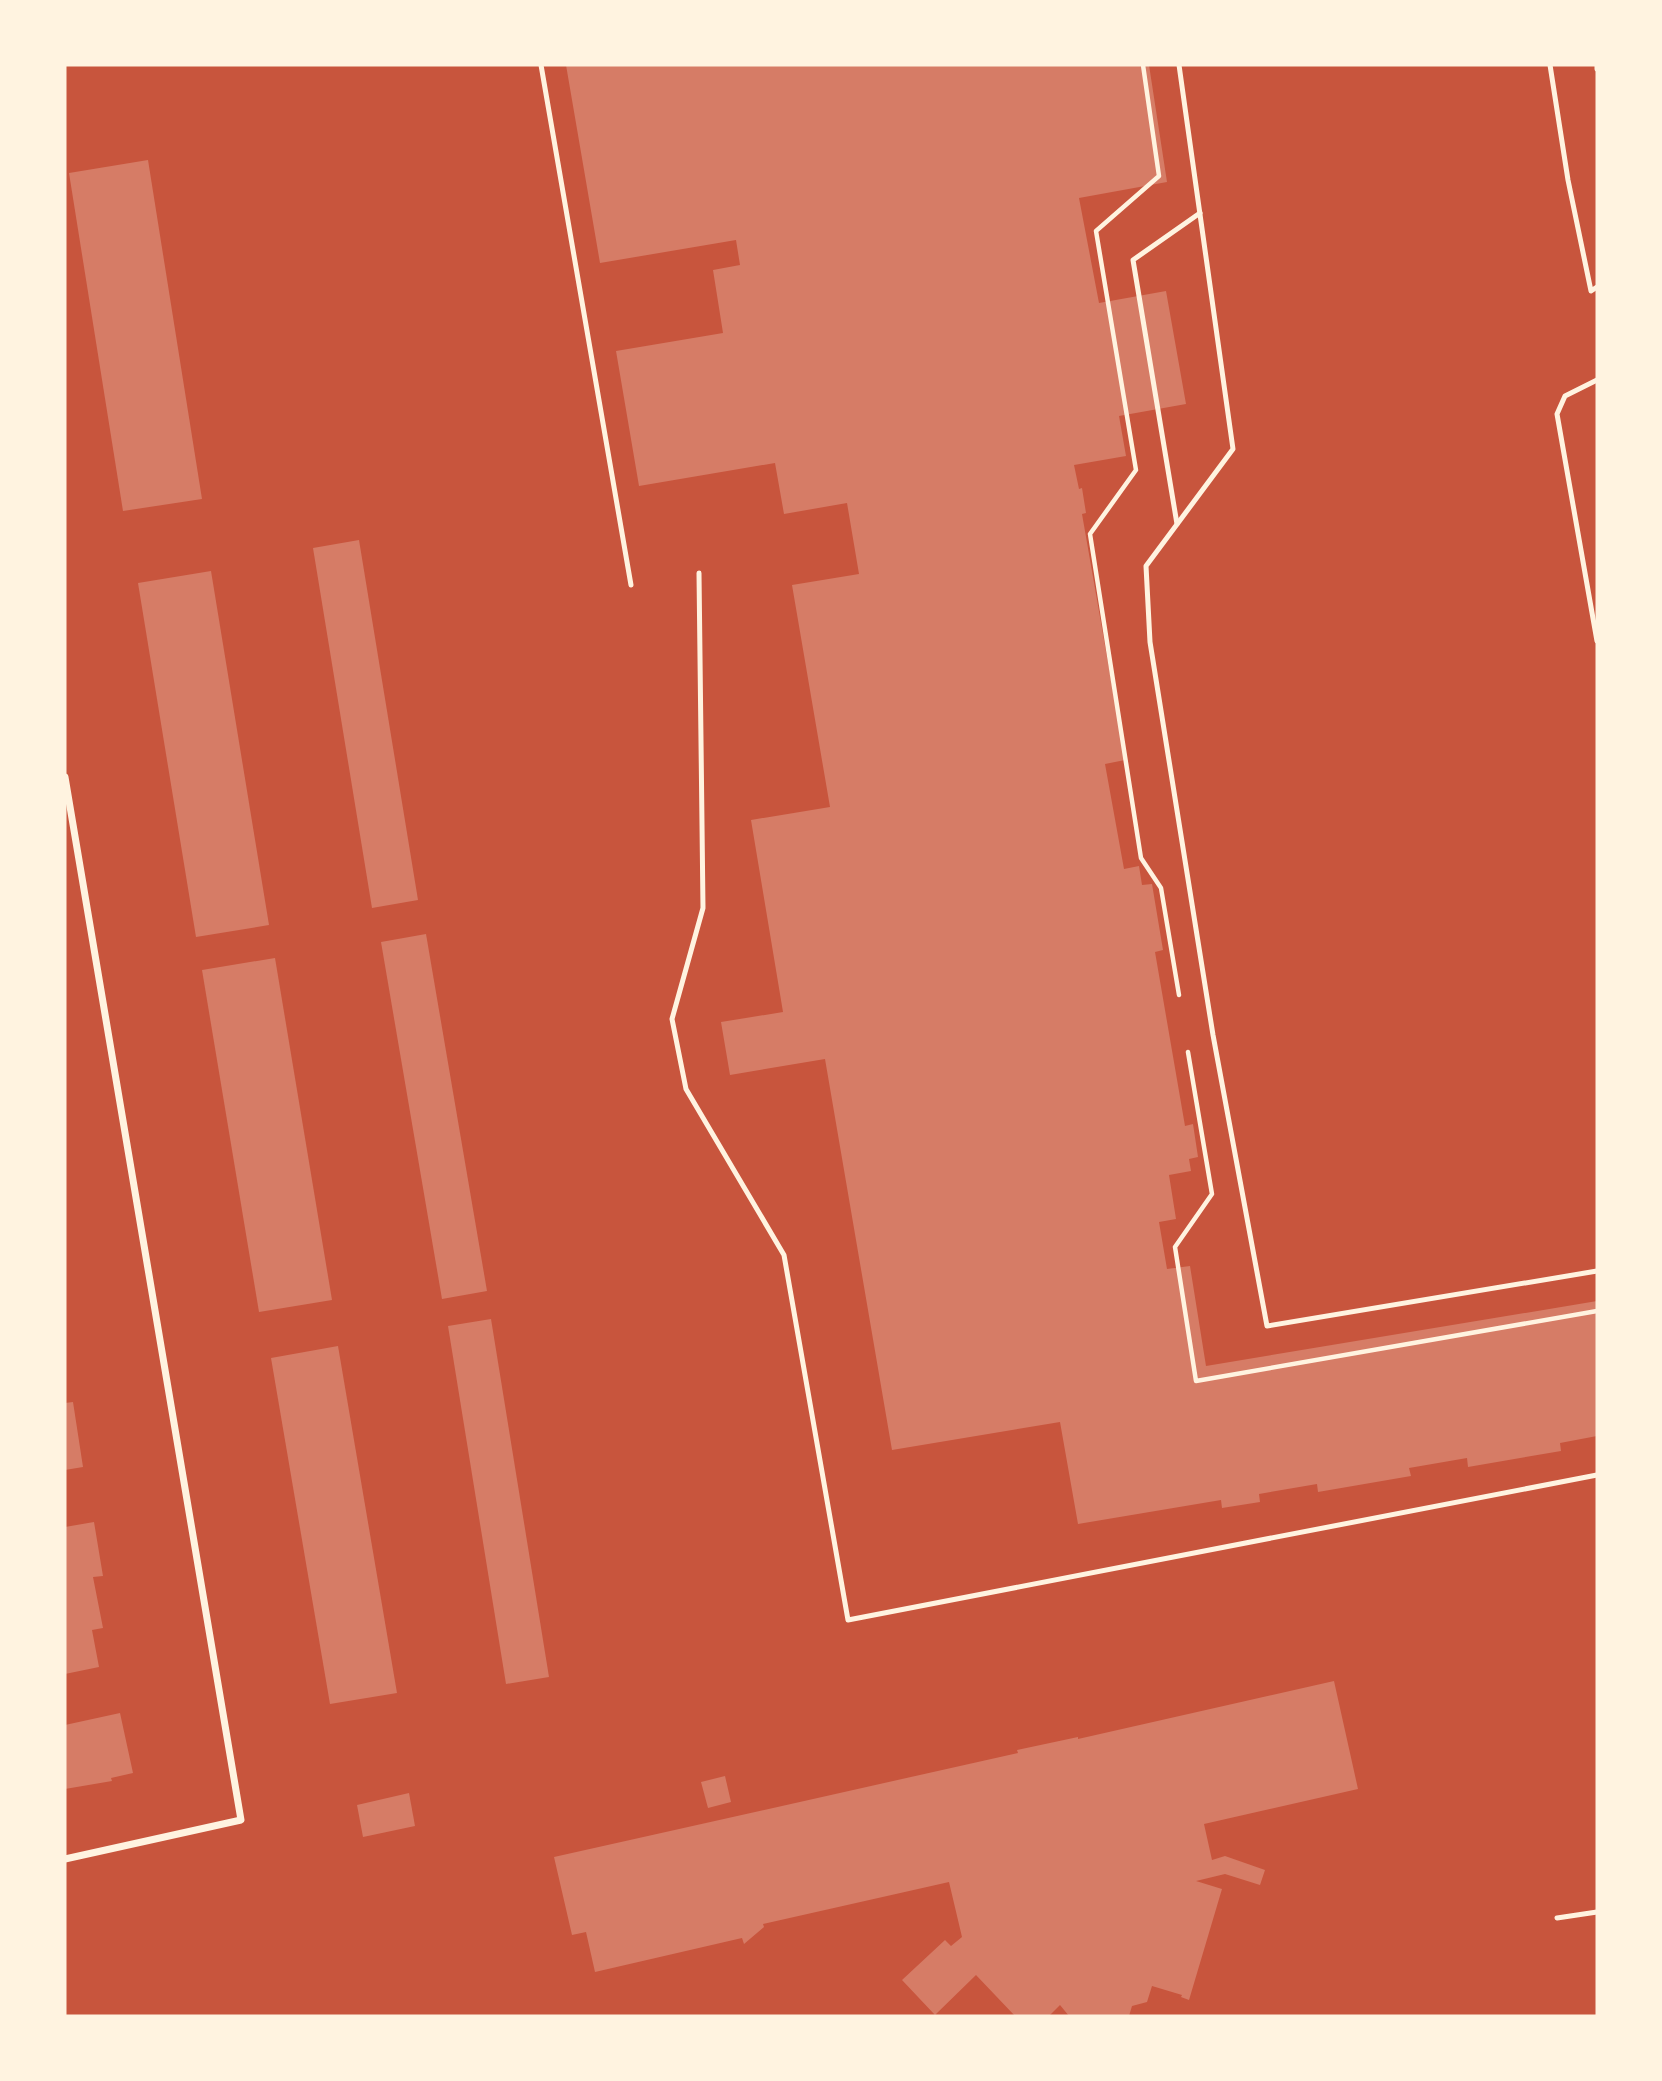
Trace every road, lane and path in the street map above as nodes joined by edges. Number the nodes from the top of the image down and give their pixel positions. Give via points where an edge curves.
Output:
1 (541, 65) edge
2 (1179, 65) edge
3 (1550, 65) edge
4 (1200, 213) junction
5 (1597, 287) edge
6 (1597, 380) edge
7 (1177, 524) junction
8 (699, 573) dead end
9 (631, 585) dead end
10 (1597, 641) edge
11 (65, 777) edge
12 (1597, 1271) edge
13 (1597, 1475) edge
14 (65, 1860) edge
15 (1597, 1912) edge
16 (1557, 1918) dead end

1 - 9 lane
2 - 4 lane
3 - 5 lane via 1591,291
4 - 7 lane via 1233,449
4 - 7 lane via 1133,260
6 - 10 lane via 1565,396 1557,414
7 - 12 lane via 1146,566 1150,642 1213,1035 1267,1326
8 - 13 lane via 703,908 672,1019 686,1089 784,1255 848,1620
11 - 14 street via 241,1820
15 - 16 lane

